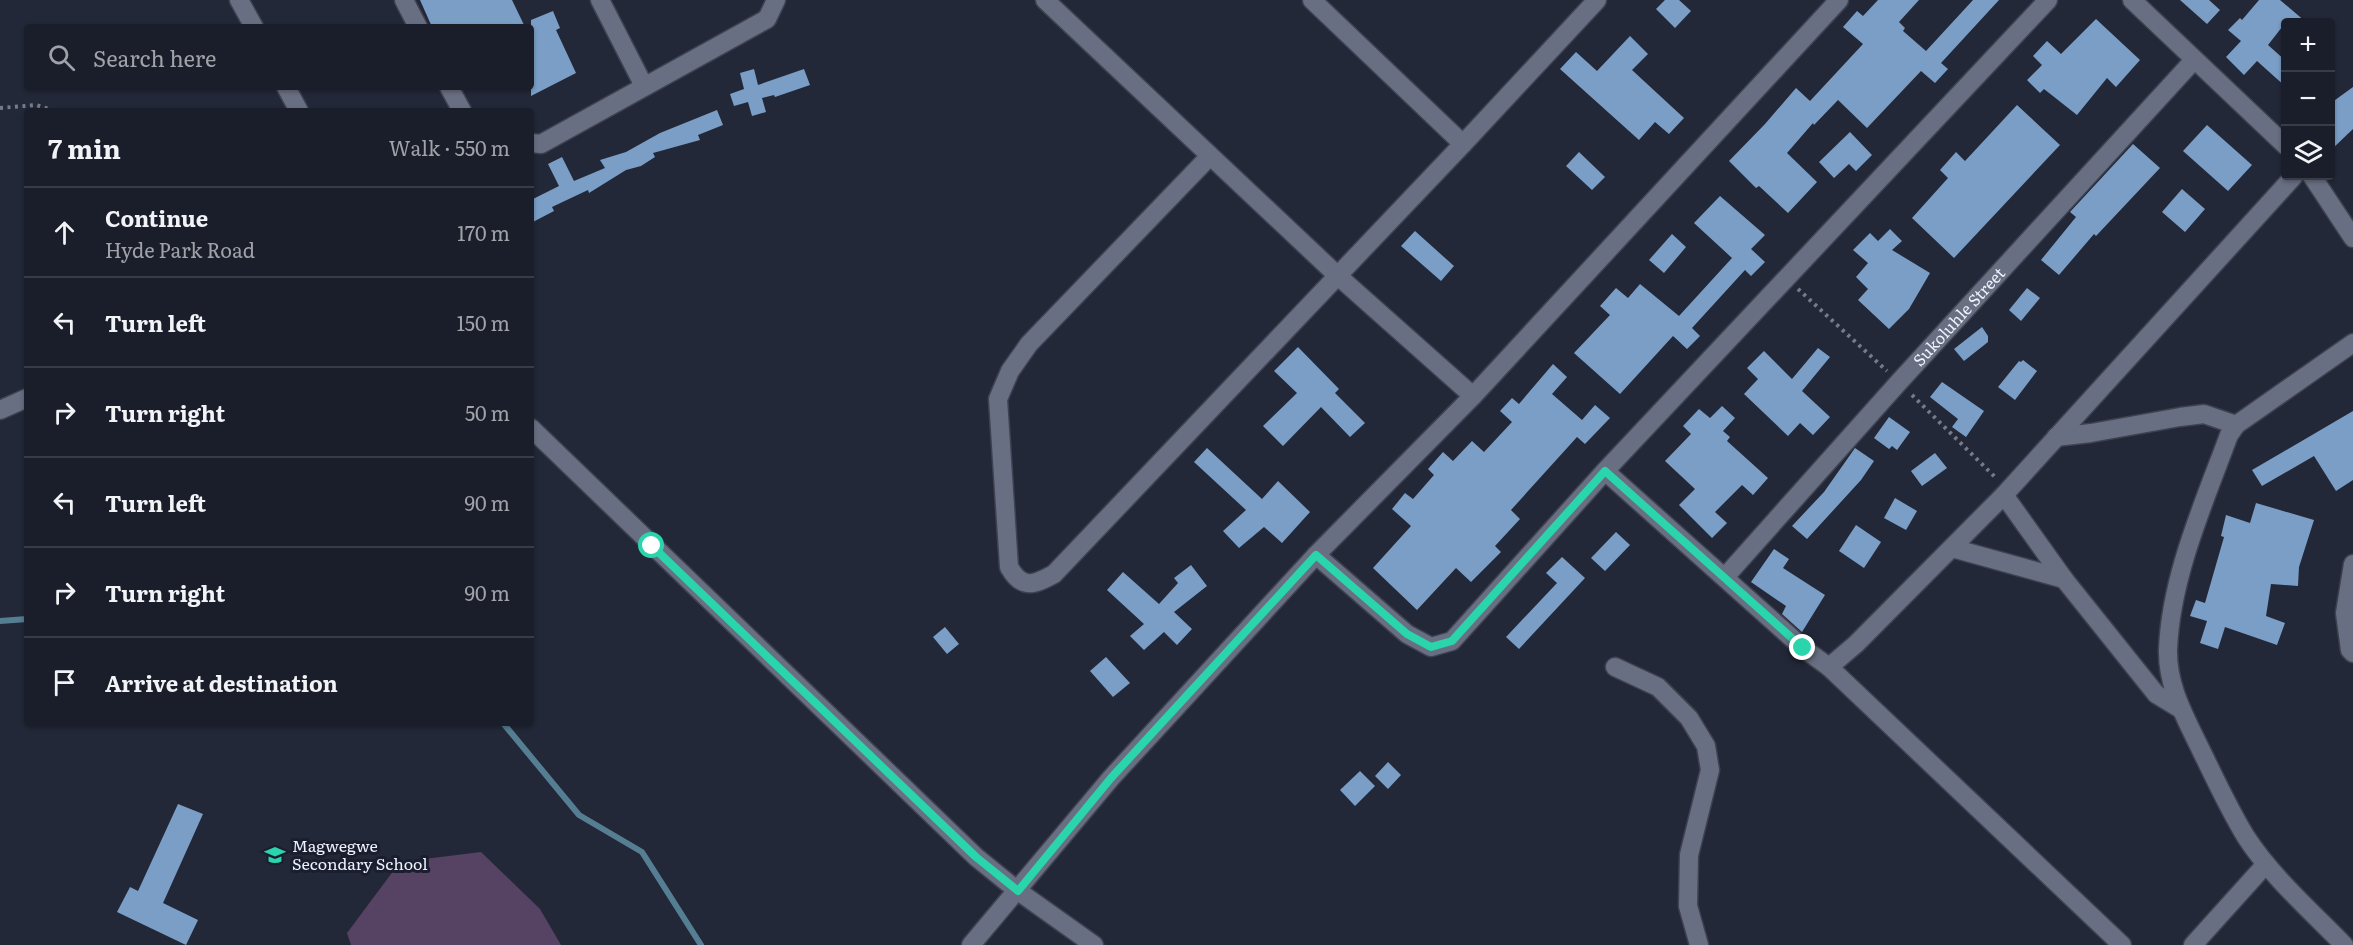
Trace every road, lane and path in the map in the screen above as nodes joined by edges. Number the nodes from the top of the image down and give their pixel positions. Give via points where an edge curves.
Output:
1 (239, 0) edge
2 (404, 0) edge
3 (600, 0) edge
4 (776, 0) edge
5 (1045, 0) edge
6 (1597, 0) edge
7 (1839, 0) edge
8 (2048, 0) edge
9 (2132, 0) edge
10 (1322, 4) edge
11 (252, 24) edge
12 (416, 24) edge
13 (2194, 60) junction
14 (644, 86) junction
15 (288, 90) edge
16 (451, 90) edge
17 (0, 108) edge
18 (46, 108) edge
19 (297, 108) edge
20 (460, 108) edge
21 (2281, 141) edge
22 (534, 143) edge
23 (1463, 144) junction
24 (1209, 157) junction
25 (2290, 180) edge
26 (2315, 180) edge
27 (2353, 238) edge
28 (1338, 276) junction
29 (2353, 343) edge
30 (1473, 396) junction
31 (24, 399) edge
32 (0, 410) edge
33 (2236, 425) junction
34 (534, 431) edge
35 (2056, 437) junction
36 (1605, 471) junction
37 (2004, 495) junction
38 (1952, 548) junction
39 (1316, 555) junction
40 (2353, 564) edge
41 (1725, 577) junction
42 (2064, 579) junction
43 (2353, 653) edge
44 (1615, 667) dead end
45 (1829, 667) junction
46 (2179, 708) junction
47 (2266, 864) junction
48 (1018, 891) junction
49 (971, 945) edge
50 (1094, 945) edge
51 (1699, 945) edge
52 (2122, 945) edge
53 (2193, 945) edge
54 (2344, 945) edge

1 - 11 street
2 - 12 street
3 - 14 street
4 - 14 street via 767,19
5 - 24 street
6 - 23 street
7 - 30 street
8 - 36 street
9 - 13 street
10 - 23 street
13 - 21 street
13 - 41 street, Sukoluhle Street
14 - 22 street via 541,144
15 - 19 street
16 - 20 street
17 - 18 path
23 - 28 street
24 - 28 street
24 - 28 street via 1029,344 1010,371 998,399 1009,567 1014,577 1024,584 1037,583 1054,574
25 - 35 street
26 - 27 street
28 - 30 street
29 - 33 street
30 - 39 street
31 - 32 street
33 - 35 street via 2204,414
33 - 46 street via 2190,544 2175,599 2168,650
34 - 48 street via 976,857
35 - 37 street
36 - 39 street via 1452,641 1431,647 1407,634
36 - 41 street
37 - 38 street
37 - 42 street
38 - 42 street
38 - 45 street
39 - 48 street via 1111,778
40 - 43 street via 2345,613
41 - 45 street
42 - 46 street via 2156,694
44 - 51 street via 1658,687 1689,718 1706,746 1710,770 1689,855 1688,906
45 - 52 street
46 - 47 street via 2247,838
47 - 53 street
47 - 54 street
48 - 49 street
48 - 50 street

